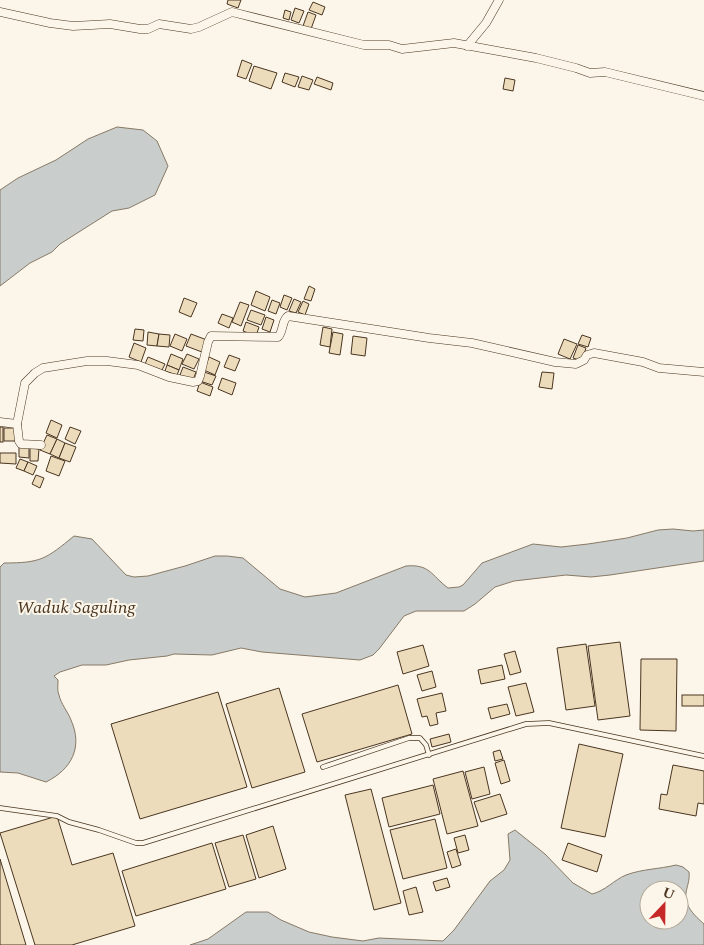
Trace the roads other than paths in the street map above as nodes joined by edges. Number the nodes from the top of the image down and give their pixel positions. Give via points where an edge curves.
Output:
1 (499, 0) edge
2 (0, 12) edge
3 (467, 46) junction
4 (704, 96) edge
5 (704, 372) edge
6 (0, 422) edge
7 (17, 424) junction
8 (41, 445) dead end
9 (429, 754) junction
10 (704, 756) edge
11 (323, 766) dead end
12 (0, 808) edge

1 - 3 street
2 - 3 street via 73,26 110,24 140,30 159,24 191,29 232,12 364,45 402,48
3 - 4 street via 536,58 590,73 605,72
5 - 7 street via 659,368 594,353 576,364 555,362 472,342 288,316 278,337 211,336 200,376 193,382 138,365 107,361 43,368 25,383
6 - 7 street
7 - 8 street via 21,444
9 - 10 lane via 526,724 549,723
9 - 11 lane via 420,738 409,738
9 - 12 lane via 143,844 57,816

